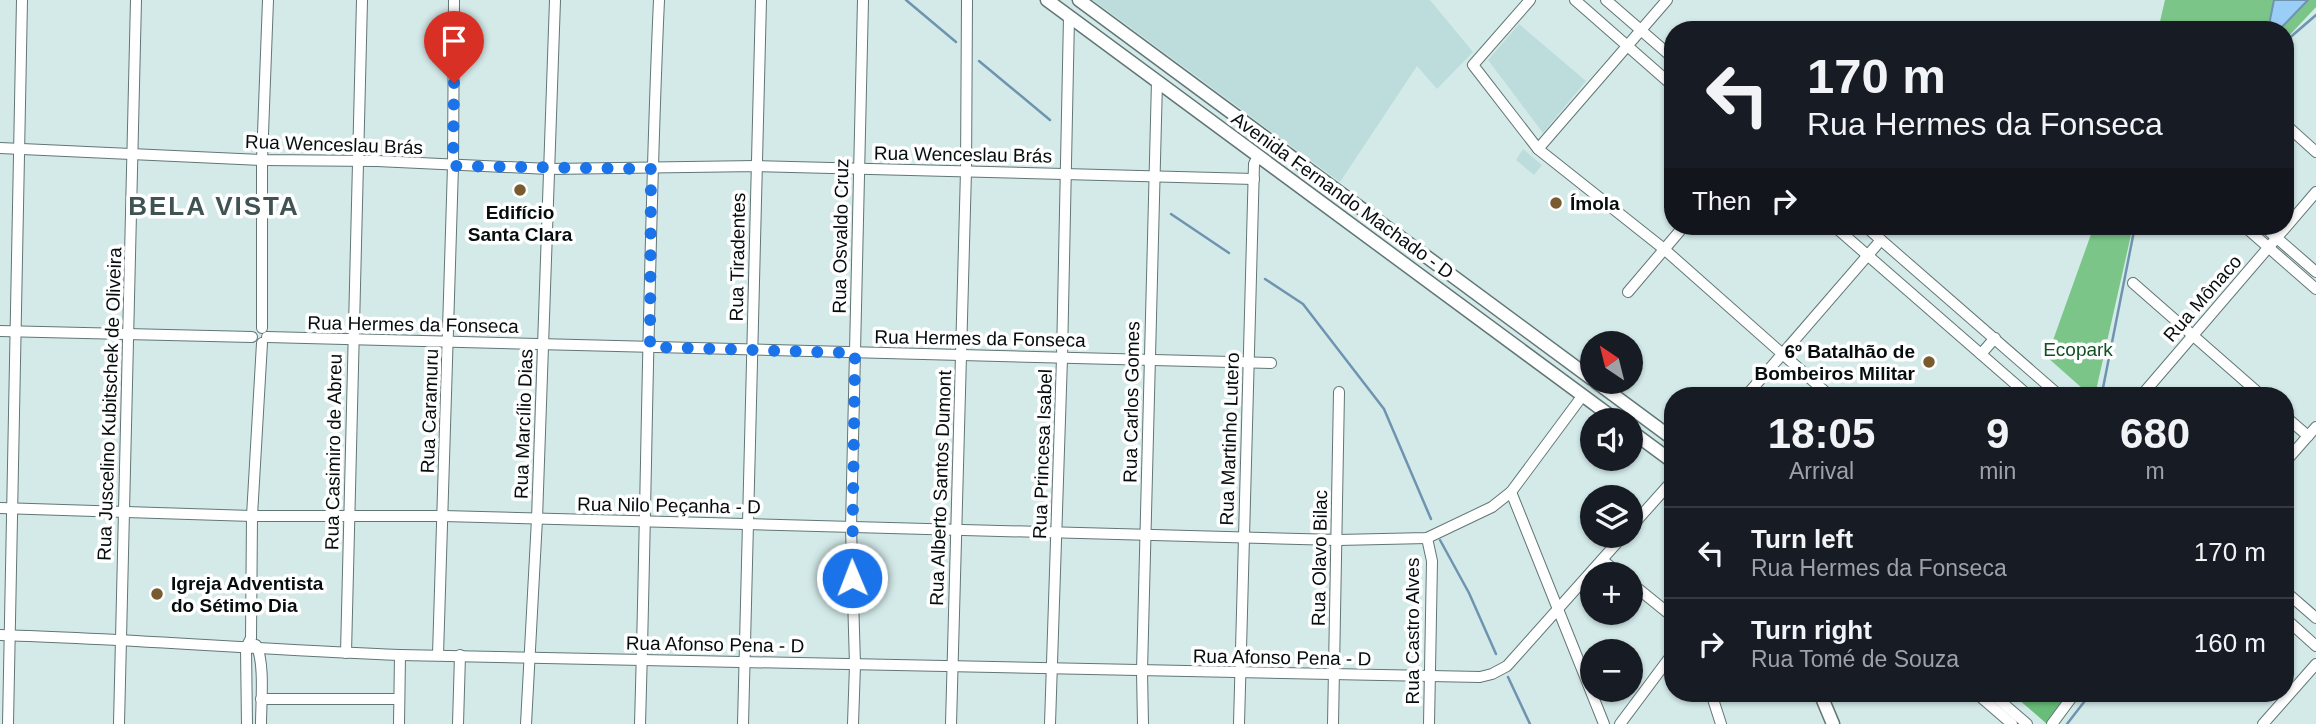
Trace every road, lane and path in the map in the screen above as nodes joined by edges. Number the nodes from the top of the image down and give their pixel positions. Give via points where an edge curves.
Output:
1 (22, 0) edge
2 (136, 0) edge
3 (268, 0) edge
4 (362, 0) edge
5 (454, 0) edge
6 (555, 0) edge
7 (659, 0) edge
8 (761, 0) edge
9 (863, 0) edge
10 (967, 0) edge
11 (1047, 0) edge
12 (1079, 0) edge
13 (1530, 0) edge
14 (1575, 0) edge
15 (1606, 0) edge
16 (1667, 0) edge
17 (1069, 17) junction
18 (1641, 30) junction
19 (1107, 44) junction
20 (1627, 46) junction
21 (1146, 50) junction
22 (1664, 50) edge
23 (1664, 78) edge
24 (1157, 82) junction
25 (2294, 132) edge
26 (1267, 140) junction
27 (0, 148) edge
28 (19, 148) junction
29 (1538, 149) junction
30 (134, 152) junction
31 (2316, 152) edge
32 (1258, 156) junction
33 (262, 160) junction
34 (359, 161) junction
35 (453, 166) junction
36 (757, 166) junction
37 (548, 169) junction
38 (651, 169) junction
39 (859, 169) junction
40 (966, 172) junction
41 (1067, 174) junction
42 (1154, 176) junction
43 (1254, 178) junction
44 (2316, 192) edge
45 (1375, 218) junction
46 (2294, 218) edge
47 (1362, 233) junction
48 (1676, 235) edge
49 (1845, 235) edge
50 (1876, 235) edge
51 (2255, 235) edge
52 (2274, 235) edge
53 (2280, 235) edge
54 (2277, 238) junction
55 (1881, 240) junction
56 (2269, 247) junction
57 (1664, 249) junction
58 (1868, 255) junction
59 (2316, 272) edge
60 (2133, 283) dead end
61 (2316, 289) edge
62 (1628, 292) dead end
63 (1972, 319) junction
64 (0, 331) edge
65 (16, 331) junction
66 (129, 334) junction
67 (1958, 334) junction
68 (2193, 335) junction
69 (261, 336) junction
70 (1995, 338) junction
71 (354, 340) junction
72 (449, 342) junction
73 (544, 345) junction
74 (650, 347) junction
75 (752, 350) junction
76 (855, 353) junction
77 (1782, 354) junction
78 (1981, 354) junction
79 (961, 355) junction
80 (1062, 358) junction
81 (1150, 360) junction
82 (1249, 363) junction
83 (1272, 363) dead end
84 (1580, 370) edge
85 (1754, 387) edge
86 (1820, 387) edge
87 (2019, 387) edge
88 (2050, 387) edge
89 (2149, 387) edge
90 (2252, 387) edge
91 (1339, 392) dead end
92 (1612, 394) edge
93 (1583, 395) junction
94 (1600, 408) edge
95 (2294, 423) edge
96 (2316, 427) edge
97 (1664, 432) edge
98 (2308, 436) junction
99 (1643, 440) edge
100 (2294, 452) edge
101 (1664, 455) edge
102 (1664, 490) edge
103 (1511, 492) junction
104 (0, 508) edge
105 (12, 508) junction
106 (123, 511) junction
107 (1643, 514) edge
108 (349, 515) junction
109 (252, 516) junction
110 (443, 516) junction
111 (537, 519) junction
112 (646, 522) junction
113 (748, 524) junction
114 (851, 527) junction
115 (956, 530) junction
116 (1057, 532) junction
117 (1145, 534) junction
118 (1244, 537) junction
119 (1427, 538) junction
120 (1338, 540) junction
121 (1612, 548) edge
122 (1602, 560) junction
123 (1605, 562) edge
124 (1643, 593) edge
125 (2294, 599) edge
126 (1559, 610) junction
127 (1664, 610) edge
128 (2316, 618) edge
129 (2294, 626) edge
130 (5, 635) edge
131 (121, 641) junction
132 (249, 643) junction
133 (2316, 646) edge
134 (258, 649) junction
135 (346, 653) junction
136 (400, 655) junction
137 (438, 655) junction
138 (460, 655) junction
139 (531, 657) junction
140 (642, 660) junction
141 (744, 662) junction
142 (2316, 664) edge
143 (855, 665) junction
144 (1664, 665) edge
145 (952, 667) junction
146 (1053, 669) junction
147 (1142, 671) junction
148 (1241, 673) junction
149 (1334, 676) junction
150 (1430, 678) junction
151 (2294, 689) edge
152 (261, 699) junction
153 (399, 699) junction
154 (1714, 702) edge
155 (1823, 702) edge
156 (1986, 702) edge
157 (2001, 702) edge
158 (2068, 702) edge
159 (2282, 702) edge
160 (1829, 722) edge
161 (8, 724) edge
162 (119, 724) edge
163 (247, 724) edge
164 (261, 724) edge
165 (399, 724) edge
166 (458, 724) edge
167 (526, 724) edge
168 (640, 724) edge
169 (743, 724) edge
170 (853, 724) edge
171 (951, 724) edge
172 (1050, 724) edge
173 (1143, 724) edge
174 (1239, 724) edge
175 (1333, 724) edge
176 (1429, 724) edge
177 (1604, 724) edge
178 (1620, 724) edge
179 (1721, 724) edge
180 (2012, 724) edge
181 (2027, 724) edge
182 (2052, 724) edge
183 (2263, 724) edge

1 - 28 street
2 - 30 street, Rua Juscelino Kubitschek de Oliveira
3 - 33 street
4 - 34 street, Rua Casimiro de Abreu
5 - 35 street, Rua Caramuru
6 - 37 street, Rua Marcílio Dias
7 - 38 street
8 - 36 street, Rua Tiradentes
9 - 39 street, Rua Osvaldo Cruz
10 - 40 street, Rua Alberto Santos Dumont
11 - 17 main road, Avenida Fernando Machado - D
12 - 21 main road, Avenida Fernando Machado - D
13 - 29 street via 1473,65
14 - 20 street
15 - 18 street
16 - 18 street
17 - 19 main road, Avenida Fernando Machado - D
17 - 41 street, Rua Princesa Isabel
18 - 20 street
18 - 22 street
19 - 21 main road via 1137,56
19 - 24 main road, Avenida Fernando Machado - D
20 - 23 street
20 - 29 street
21 - 26 main road, Avenida Fernando Machado - D
24 - 32 main road, Avenida Fernando Machado - D
24 - 42 street, Rua Carlos Gomes
25 - 31 street
26 - 32 main road
26 - 45 main road, Avenida Fernando Machado - D
27 - 28 street, Rua Wenceslau Brás
28 - 30 street, Rua Wenceslau Brás
28 - 65 street
29 - 57 street
30 - 33 street, Rua Wenceslau Brás
30 - 66 street, Rua Juscelino Kubitschek de Oliveira
32 - 43 street, Rua Martinho Lutero
32 - 47 main road, Avenida Fernando Machado - D
33 - 34 street, Rua Wenceslau Brás
33 - 69 street
34 - 35 street, Rua Wenceslau Brás
34 - 71 street, Rua Casimiro de Abreu
35 - 37 street, Rua Wenceslau Brás
35 - 72 street, Rua Caramuru
36 - 38 street, Rua Wenceslau Brás
36 - 39 street, Rua Wenceslau Brás
36 - 75 street, Rua Tiradentes
37 - 38 street, Rua Wenceslau Brás
37 - 73 street, Rua Marcílio Dias
38 - 74 street
39 - 40 street, Rua Wenceslau Brás
39 - 76 street, Rua Osvaldo Cruz
40 - 41 street, Rua Wenceslau Brás
40 - 79 street, Rua Alberto Santos Dumont
41 - 42 street, Rua Wenceslau Brás
41 - 80 street, Rua Princesa Isabel
42 - 43 street, Rua Wenceslau Brás
42 - 81 street, Rua Carlos Gomes
43 - 82 street, Rua Martinho Lutero
44 - 46 street, Rua Mônaco
45 - 47 main road
45 - 84 main road, Avenida Fernando Machado - D
47 - 93 main road, Avenida Fernando Machado - D
48 - 57 street
49 - 58 street
50 - 55 street
51 - 56 street
52 - 54 street
53 - 54 street, Rua Mônaco
54 - 56 street, Rua Mônaco
54 - 59 street
55 - 58 street
55 - 63 street
56 - 61 street
56 - 68 street, Rua Mônaco
57 - 62 street
57 - 77 street
58 - 67 street
58 - 77 street
60 - 68 street
63 - 67 street
63 - 70 street
64 - 65 street, Rua Hermes da Fonseca
65 - 66 street, Rua Hermes da Fonseca
65 - 105 street
66 - 69 street, Rua Hermes da Fonseca
66 - 106 street, Rua Juscelino Kubitschek de Oliveira
67 - 78 street
68 - 89 street, Rua Mônaco
68 - 90 street
69 - 71 street, Rua Hermes da Fonseca
69 - 109 street
70 - 78 street
70 - 88 street
71 - 72 street, Rua Hermes da Fonseca
71 - 108 street, Rua Casimiro de Abreu
72 - 73 street, Rua Hermes da Fonseca
72 - 110 street, Rua Caramuru
73 - 74 street, Rua Hermes da Fonseca
73 - 111 street, Rua Marcílio Dias
74 - 75 street, Rua Hermes da Fonseca
74 - 112 street
75 - 76 street, Rua Hermes da Fonseca
75 - 113 street, Rua Tiradentes
76 - 79 street, Rua Hermes da Fonseca
76 - 114 street, Rua Osvaldo Cruz
77 - 85 street
77 - 86 street
78 - 87 street
79 - 80 street, Rua Hermes da Fonseca
79 - 115 street, Rua Alberto Santos Dumont
80 - 81 street, Rua Hermes da Fonseca
80 - 116 street, Rua Princesa Isabel
81 - 82 street, Rua Hermes da Fonseca
81 - 117 street, Rua Carlos Gomes
82 - 83 street, Rua Hermes da Fonseca
82 - 118 street, Rua Martinho Lutero
91 - 120 street, Rua Olavo Bilac
92 - 97 main road, Avenida Fernando Machado - D
93 - 94 main road, Avenida Fernando Machado - D
93 - 103 street
95 - 98 street
96 - 98 street
98 - 100 street
99 - 101 main road
102 - 107 street
103 - 119 street via 1492,507
103 - 126 street
104 - 105 street, Rua Nilo Peçanha - D
105 - 106 street, Rua Nilo Peçanha - D
105 - 130 street
106 - 109 street, Rua Nilo Peçanha - D
106 - 131 street, Rua Juscelino Kubitschek de Oliveira
108 - 109 street, Rua Nilo Peçanha - D
108 - 110 street, Rua Nilo Peçanha - D
108 - 135 street, Rua Casimiro de Abreu
109 - 132 street
110 - 111 street, Rua Nilo Peçanha - D
110 - 137 street, Rua Caramuru
111 - 112 street, Rua Nilo Peçanha - D
111 - 139 street, Rua Marcílio Dias
112 - 113 street, Rua Nilo Peçanha - D
112 - 140 street
113 - 114 street, Rua Nilo Peçanha - D
113 - 141 street, Rua Tiradentes
114 - 115 street, Rua Nilo Peçanha - D
114 - 143 street, Rua Osvaldo Cruz
115 - 116 street, Rua Nilo Peçanha - D
115 - 145 street, Rua Alberto Santos Dumont
116 - 117 street, Rua Nilo Peçanha - D
116 - 146 street, Rua Princesa Isabel
117 - 118 street, Rua Nilo Peçanha - D
117 - 147 street, Rua Carlos Gomes
118 - 120 street, Rua Nilo Peçanha - D
118 - 148 street, Rua Martinho Lutero
119 - 120 street, Rua Nilo Peçanha - D
119 - 150 street, Rua Castro Alves via 1432,561
120 - 149 street, Rua Olavo Bilac
121 - 122 street, Rua Afonso Pena - D
122 - 123 street
122 - 126 street, Rua Afonso Pena - D
124 - 127 street
125 - 128 street
126 - 150 street, Rua Afonso Pena - D via 1507,666 1492,674
126 - 177 street
129 - 133 street
130 - 131 street, Rua Afonso Pena - D
130 - 161 street
131 - 132 street, Rua Afonso Pena - D
131 - 162 street, Rua Juscelino Kubitschek de Oliveira
132 - 134 street, Rua Afonso Pena - D
132 - 163 street
134 - 135 street, Rua Afonso Pena - D
134 - 152 street
135 - 136 street, Rua Afonso Pena - D
136 - 137 street, Rua Afonso Pena - D
136 - 153 street
137 - 138 street, Rua Afonso Pena - D
138 - 139 street, Rua Afonso Pena - D
138 - 166 street
139 - 140 street, Rua Afonso Pena - D
139 - 167 street, Rua Marcílio Dias
140 - 141 street, Rua Afonso Pena - D
140 - 168 street
141 - 143 street, Rua Afonso Pena - D
141 - 169 street, Rua Tiradentes
142 - 151 street
143 - 145 street, Rua Afonso Pena - D
143 - 170 street, Rua Osvaldo Cruz
144 - 178 street
145 - 146 street, Rua Afonso Pena - D
145 - 171 street, Rua Alberto Santos Dumont
146 - 147 street, Rua Afonso Pena - D
146 - 172 street, Rua Princesa Isabel
147 - 148 street, Rua Afonso Pena - D
147 - 173 street, Rua Carlos Gomes
148 - 149 street, Rua Afonso Pena - D
148 - 174 street, Rua Martinho Lutero
149 - 150 street, Rua Afonso Pena - D
149 - 175 street, Rua Olavo Bilac
150 - 176 street, Rua Castro Alves
152 - 153 street
152 - 164 street
153 - 165 street
154 - 179 street
155 - 160 main road
156 - 180 street
157 - 181 street
158 - 182 street
159 - 183 street

